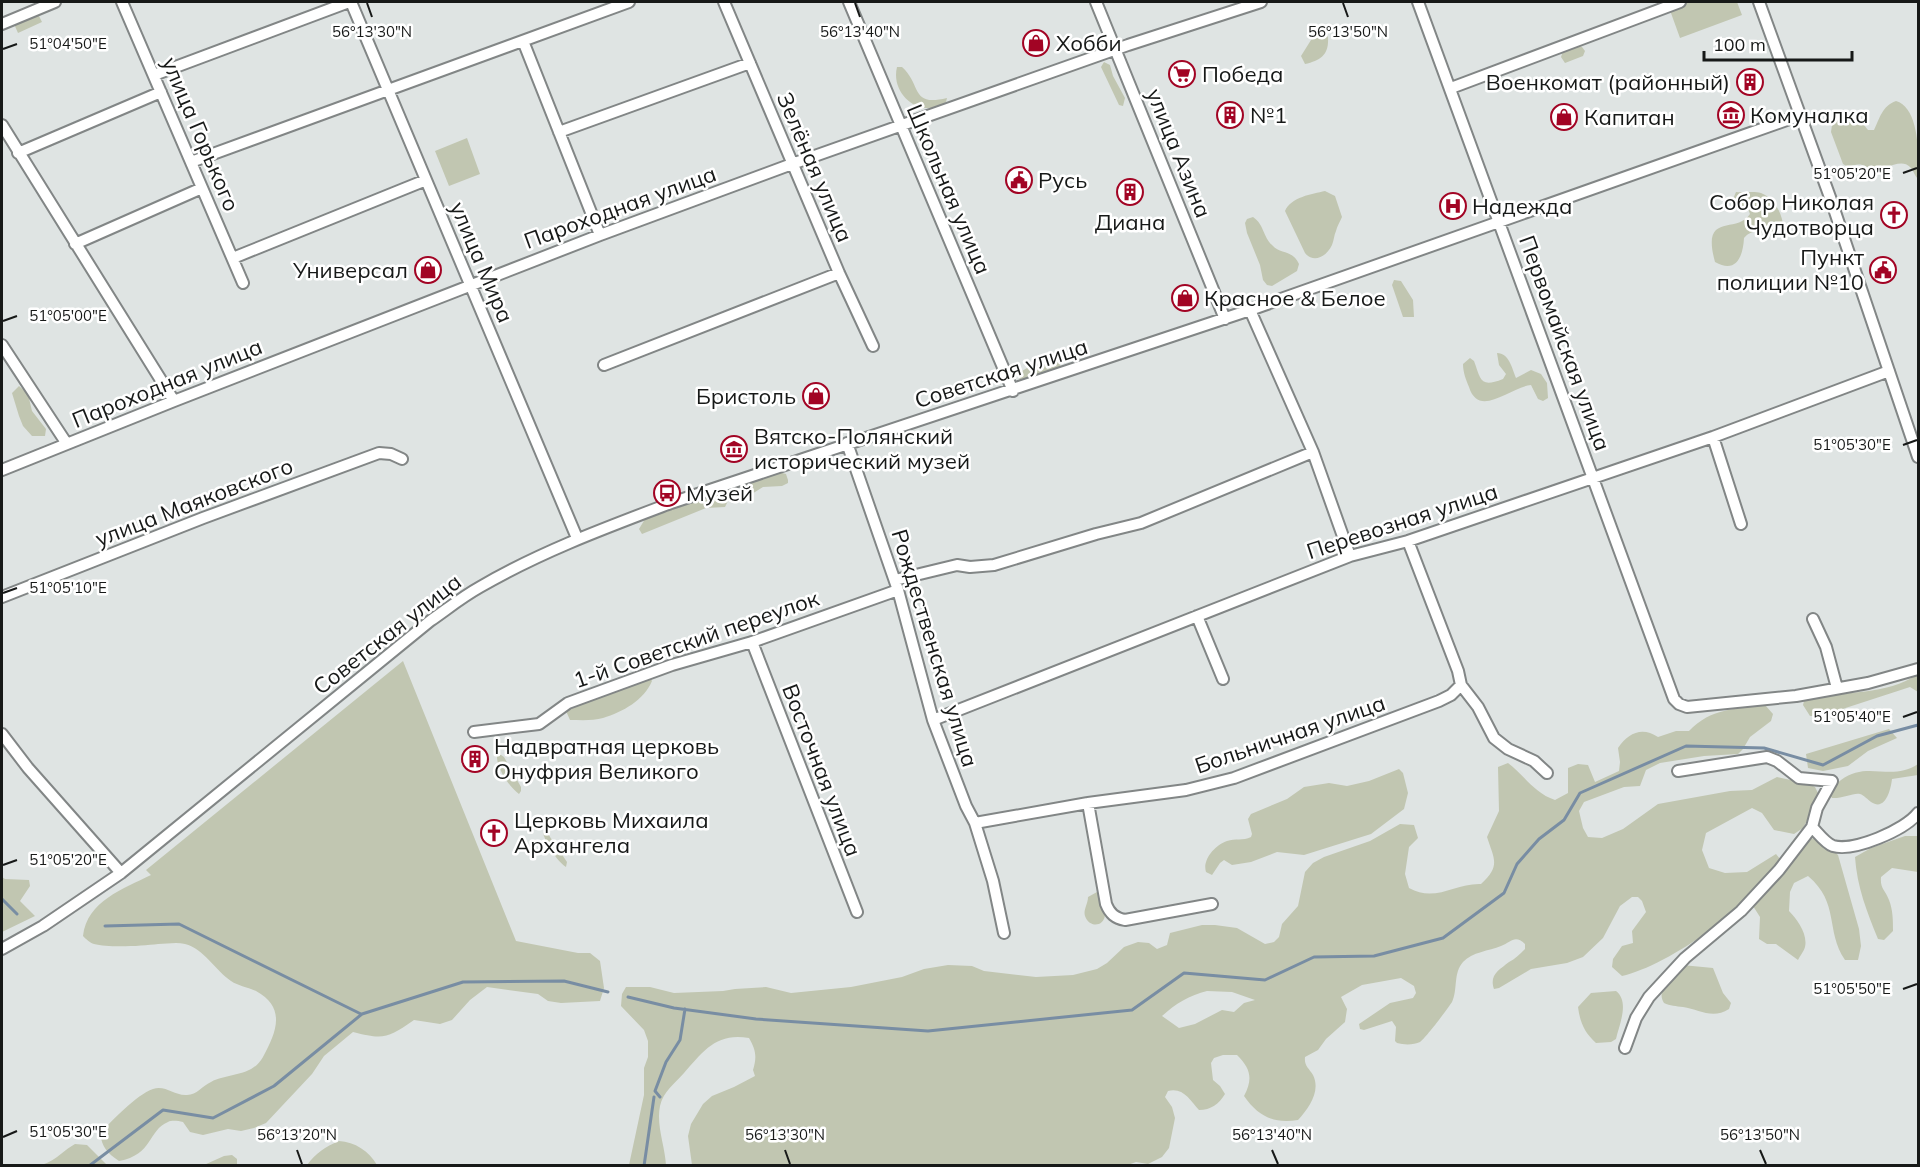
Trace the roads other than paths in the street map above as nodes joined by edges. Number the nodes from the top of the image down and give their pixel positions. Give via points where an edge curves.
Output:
1 (55, 2) edge
2 (122, 2) edge
3 (350, 2) edge
4 (629, 2) edge
5 (724, 2) edge
6 (849, 2) edge
7 (1096, 2) edge
8 (1261, 2) edge
9 (1418, 2) edge
10 (1680, 2) edge
11 (1759, 2) edge
12 (2, 24) edge
13 (523, 40) junction
14 (1116, 49) junction
15 (750, 63) junction
16 (154, 75) junction
17 (1451, 88) junction
18 (388, 90) junction
19 (161, 92) junction
20 (1801, 115) junction
21 (2, 125) edge
22 (902, 127) junction
23 (559, 132) junction
24 (18, 153) junction
25 (192, 162) junction
26 (792, 164) junction
27 (426, 180) junction
28 (202, 188) junction
29 (1499, 221) junction
30 (600, 235) junction
31 (75, 244) junction
32 (233, 258) junction
33 (839, 273) junction
34 (243, 283) dead end
35 (470, 285) junction
36 (1250, 310) junction
37 (1225, 319) junction
38 (2, 345) edge
39 (873, 346) dead end
40 (604, 365) dead end
41 (1889, 371) junction
42 (1013, 391) junction
43 (174, 401) junction
44 (1713, 437) junction
45 (847, 443) junction
46 (67, 444) junction
47 (1313, 452) junction
48 (1918, 457) edge
49 (402, 459) dead end
50 (2, 470) edge
51 (1593, 477) junction
52 (1741, 524) dead end
53 (577, 538) junction
54 (1408, 541) junction
55 (1350, 556) junction
56 (897, 585) junction
57 (2, 597) edge
58 (1197, 616) junction
59 (1813, 619) dead end
60 (752, 642) junction
61 (1918, 669) edge
62 (1223, 680) dead end
63 (1461, 684) junction
64 (1837, 688) junction
65 (933, 720) junction
66 (474, 732) dead end
67 (2, 734) edge
68 (1678, 771) dead end
69 (1547, 773) dead end
70 (1088, 803) junction
71 (1918, 813) edge
72 (975, 823) junction
73 (1812, 827) junction
74 (121, 873) junction
75 (1212, 904) dead end
76 (857, 912) dead end
77 (1004, 933) dead end
78 (2, 950) edge
79 (1625, 1048) dead end

1 - 12 street
2 - 16 street, улица Горького
3 - 16 street
3 - 18 street, улица Мира
4 - 13 street
5 - 15 street, Зелёная улица
6 - 22 street, Школьная улица
7 - 14 street, улица Азина
8 - 14 street, Пароходная улица
9 - 17 street, Первомайская улица
10 - 17 street
11 - 20 street
13 - 18 street
13 - 23 street
14 - 22 street, Пароходная улица
14 - 37 street, улица Азина
15 - 23 street
15 - 26 street, Зелёная улица
16 - 19 street, улица Горького
17 - 29 street, Первомайская улица
18 - 25 street
18 - 27 street, улица Мира
19 - 24 street
19 - 25 street, улица Горького
20 - 29 street, Советская улица
20 - 41 street
21 - 24 street
22 - 26 street, Пароходная улица
22 - 42 street, Школьная улица
23 - 30 street
24 - 31 street
25 - 28 street, улица Горького
26 - 30 street, Пароходная улица
26 - 33 street, Зелёная улица
27 - 32 street
27 - 35 street, улица Мира
28 - 31 street
28 - 32 street, улица Горького
29 - 36 street, Советская улица
29 - 51 street, Первомайская улица
30 - 35 street, Пароходная улица
31 - 43 street
32 - 34 street, улица Горького
33 - 39 street, Зелёная улица
33 - 40 street
35 - 43 street, Пароходная улица
35 - 53 street, улица Мира
36 - 37 street, Советская улица
36 - 47 street
37 - 42 street, Советская улица
38 - 46 street
41 - 44 street, Перевозная улица
41 - 48 street
42 - 45 street, Советская улица
43 - 46 street, Пароходная улица
44 - 51 street, Перевозная улица
44 - 52 street
45 - 53 street, Советская улица
45 - 56 street, Рождественская улица
46 - 50 street, Пароходная улица
47 - 55 street
47 - 56 street, 1-й Советский переулок via 1141,523 994,565 957,565
49 - 57 street, улица Маяковского via 379,453
51 - 54 street, Перевозная улица
51 - 64 street, Первомайская улица via 1679,704 1687,707 1796,696
53 - 74 street, Советская улица via 478,588 430,621
54 - 55 street, Перевозная улица
54 - 63 street
55 - 58 street, Перевозная улица
56 - 60 street, 1-й Советский переулок
56 - 65 street, Рождественская улица
58 - 62 street
58 - 65 street, Перевозная улица
59 - 64 street via 1826,647
60 - 66 street, 1-й Советский переулок via 672,665 568,703 538,724
60 - 76 street, Восточная улица
61 - 64 street
63 - 69 street via 1494,738
63 - 70 street, Больничная улица via 1439,701 1234,778 1186,790
65 - 72 street, Рождественская улица
67 - 74 street
68 - 73 street via 1767,757 1799,778 1832,781
70 - 72 street, Больничная улица
70 - 75 street via 1106,904 1117,919
71 - 73 street via 1898,830 1846,848 1830,845
72 - 77 street, Рождественская улица
73 - 79 street via 1741,910 1685,958 1649,997
74 - 78 street, Советская улица

